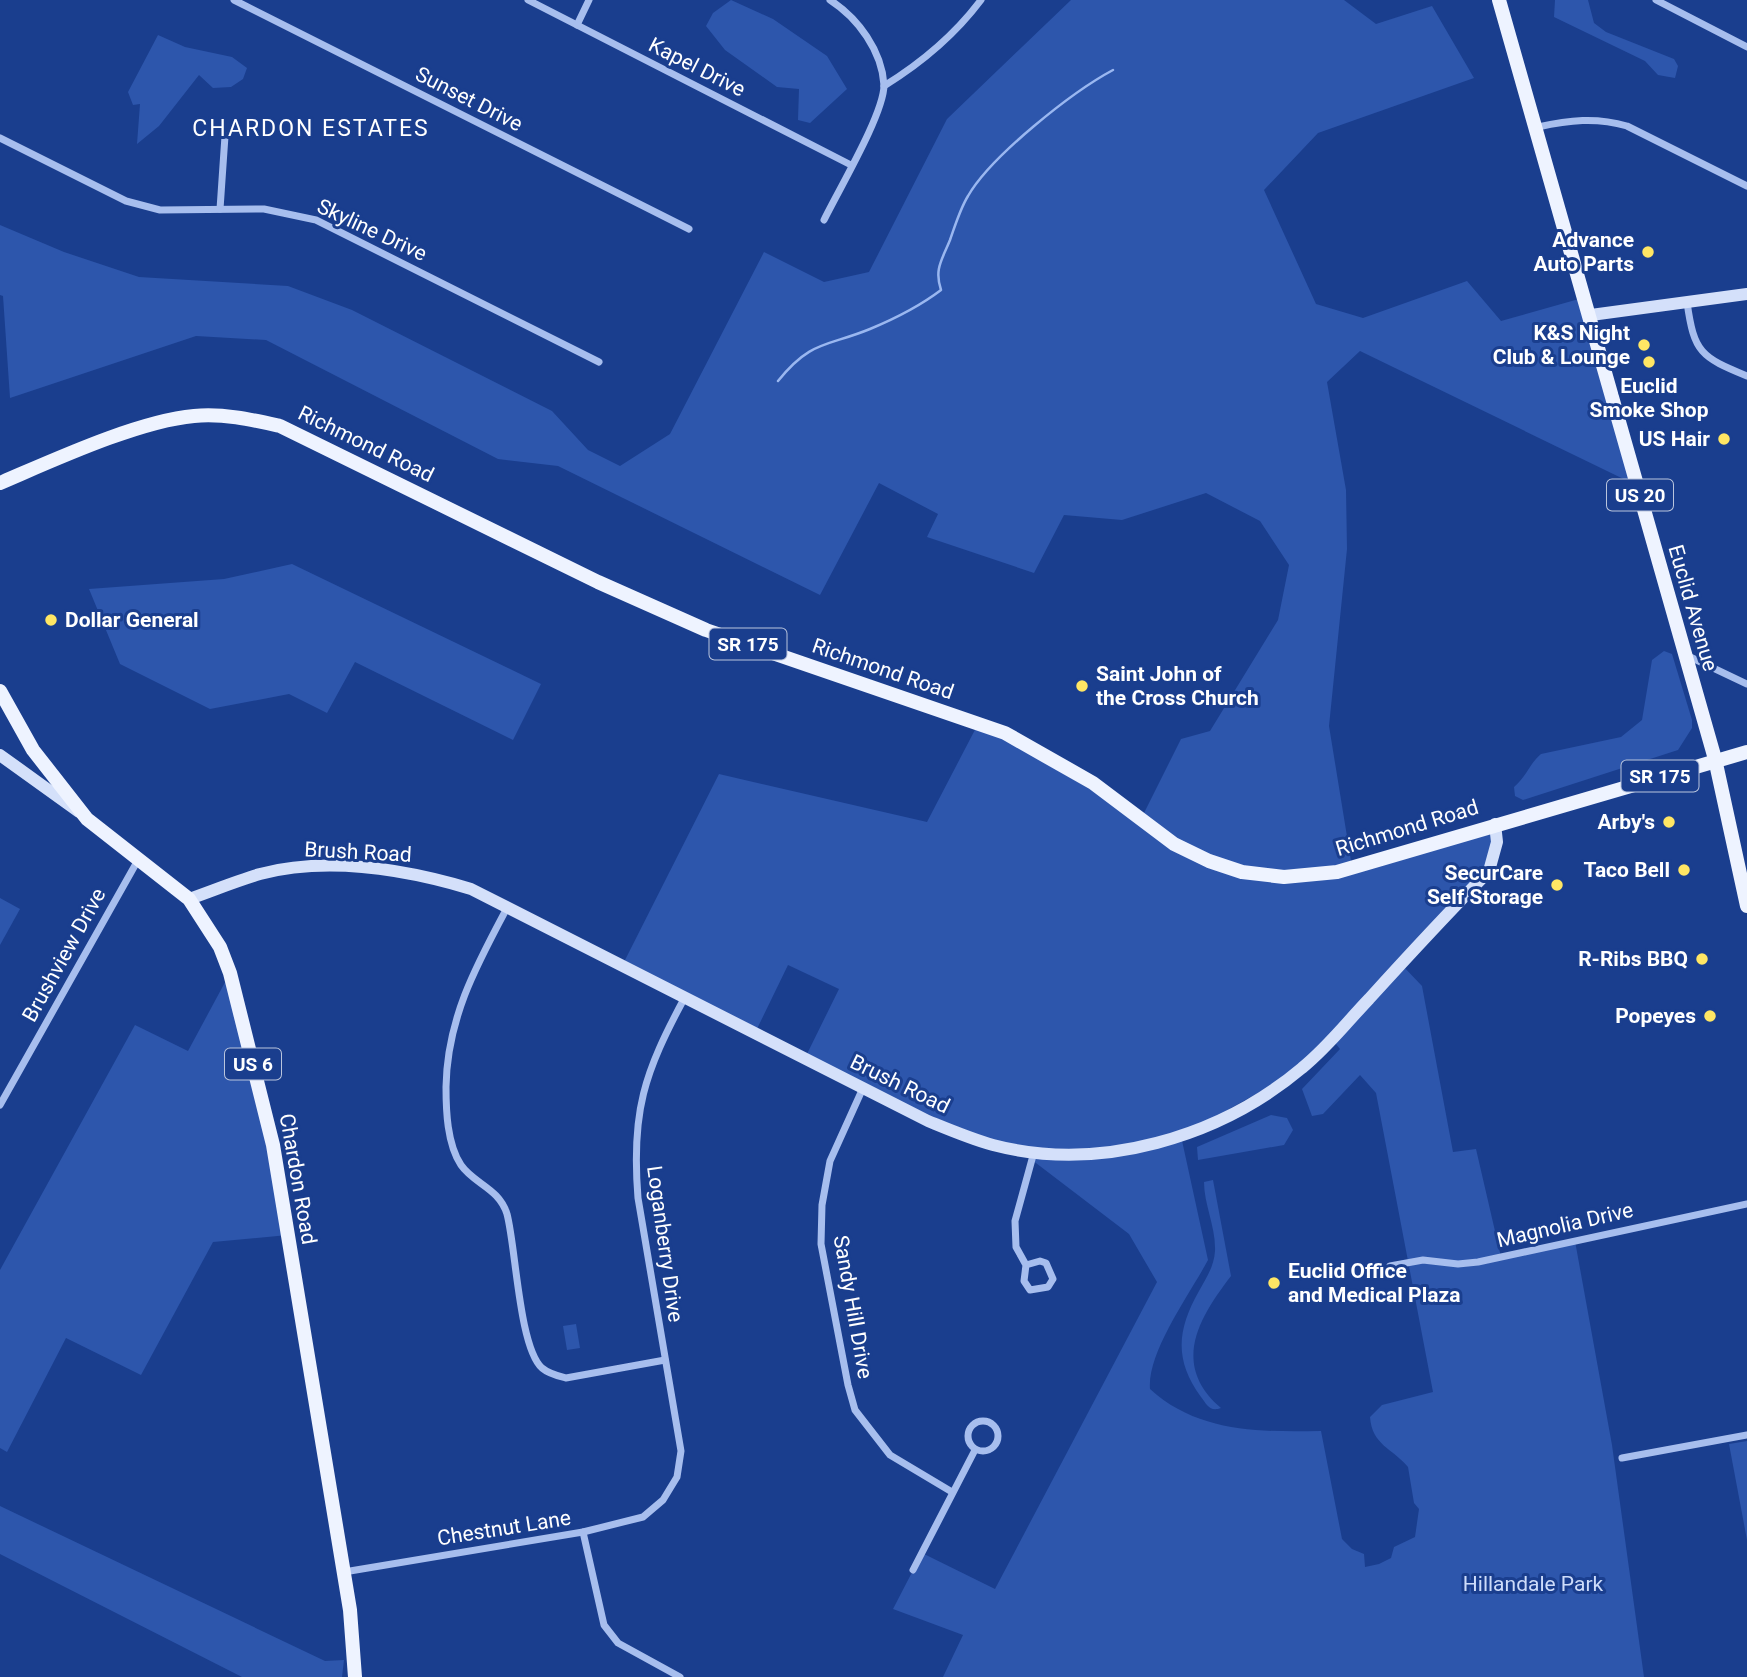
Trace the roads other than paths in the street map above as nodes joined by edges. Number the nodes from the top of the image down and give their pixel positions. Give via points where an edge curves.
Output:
1 (234, 0) edge
2 (528, 0) edge
3 (589, 0) edge
4 (832, 0) edge
5 (981, 0) edge
6 (1499, 0) edge
7 (1658, 2) edge
8 (577, 25) junction
9 (1747, 47) edge
10 (884, 86) junction
11 (1538, 127) junction
12 (225, 136) dead end
13 (0, 138) edge
14 (851, 165) junction
15 (1747, 186) edge
16 (220, 209) junction
17 (824, 220) dead end
18 (689, 229) dead end
19 (1747, 294) edge
20 (1687, 302) junction
21 (1591, 315) junction
22 (599, 362) dead end
23 (1747, 376) edge
24 (0, 483) edge
25 (1684, 654) junction
26 (1747, 684) edge
27 (0, 691) edge
28 (1747, 752) edge
29 (0, 754) edge
30 (1714, 759) junction
31 (87, 819) junction
32 (1495, 824) junction
33 (138, 860) junction
34 (1742, 862) edge
35 (189, 899) junction
36 (1747, 906) edge
37 (507, 908) junction
38 (685, 998) junction
39 (863, 1088) junction
40 (0, 1105) edge
41 (1034, 1152) junction
42 (1747, 1204) edge
43 (1026, 1265) junction
44 (1390, 1266) dead end
45 (665, 1360) junction
46 (1747, 1435) edge
47 (975, 1450) junction
48 (1622, 1458) dead end
49 (952, 1492) junction
50 (663, 1500) joint
51 (583, 1532) junction
52 (913, 1570) dead end
53 (344, 1572) junction
54 (355, 1677) edge
55 (680, 1677) edge

1 - 18 street, Sunset Drive
2 - 8 street, Kapel Drive
3 - 8 street
4 - 10 street via 856,20 869,40
5 - 10 street via 959,29 918,65
6 - 11 main road, Euclid Avenue / US 20
7 - 9 street
8 - 14 street, Kapel Drive
10 - 14 street
11 - 15 street via 1585,119 1627,126
11 - 21 main road, Euclid Avenue / US 20
12 - 16 street
13 - 16 street, Skyline Drive via 126,201 160,210
14 - 17 street
16 - 22 street, Skyline Drive via 287,212 316,220
19 - 20 street
20 - 21 street
20 - 23 street via 1691,332 1704,356
21 - 25 main road, Euclid Avenue / US 20
24 - 32 main road, Richmond Road / SR 175 via 149,425 195,415 280,426 706,630 1005,733 1093,783 1174,844 1242,872 1284,877 1336,872
25 - 26 street
25 - 30 main road, Euclid Avenue / US 20
27 - 31 main road, Chardon Road / US 6 via 33,750
28 - 30 main road, SR 175
29 - 31 street
30 - 32 main road, Richmond Road / SR 175
30 - 34 main road, Euclid Avenue / US 20
31 - 33 main road, Chardon Road / US 6
32 - 41 street, Brush Road via 1497,842 1489,871 1304,1067 1253,1105 1146,1146 1084,1153
33 - 35 main road, Chardon Road / US 6
33 - 40 street, Brushview Drive
34 - 36 main road, Euclid Avenue / US 20
35 - 37 street, Brush Road via 259,874 324,866 427,876 471,889
35 - 53 main road, Chardon Road / US 6 via 210,928 230,973 273,1145
37 - 38 street, Brush Road
37 - 45 street via 466,986 454,1021 446,1089 454,1149 461,1165 491,1188 506,1213 529,1346 542,1368 566,1377
38 - 39 street, Brush Road
38 - 45 street, Loganberry Drive via 660,1044 637,1117 638,1198
39 - 41 street, Brush Road via 960,1134
39 - 49 street, Sandy Hill Drive via 830,1161 822,1205 821,1244 848,1385 855,1410 890,1455
41 - 43 street via 1015,1221 1016,1247
42 - 44 street, Magnolia Drive via 1478,1262 1423,1260
43 - 43 street via 1046,1263 1053,1279 1048,1287 1035,1291 1027,1287 1023,1278
45 - 50 street, Loganberry Drive via 681,1451 677,1477
46 - 48 street
47 - 47 street via 968,1441 970,1427 983,1420 994,1424 996,1445
47 - 49 street
49 - 52 street
50 - 51 street, Chestnut Lane via 643,1517
51 - 53 street, Chestnut Lane
51 - 55 street via 604,1625 618,1643
53 - 54 main road, Chardon Road / US 6

